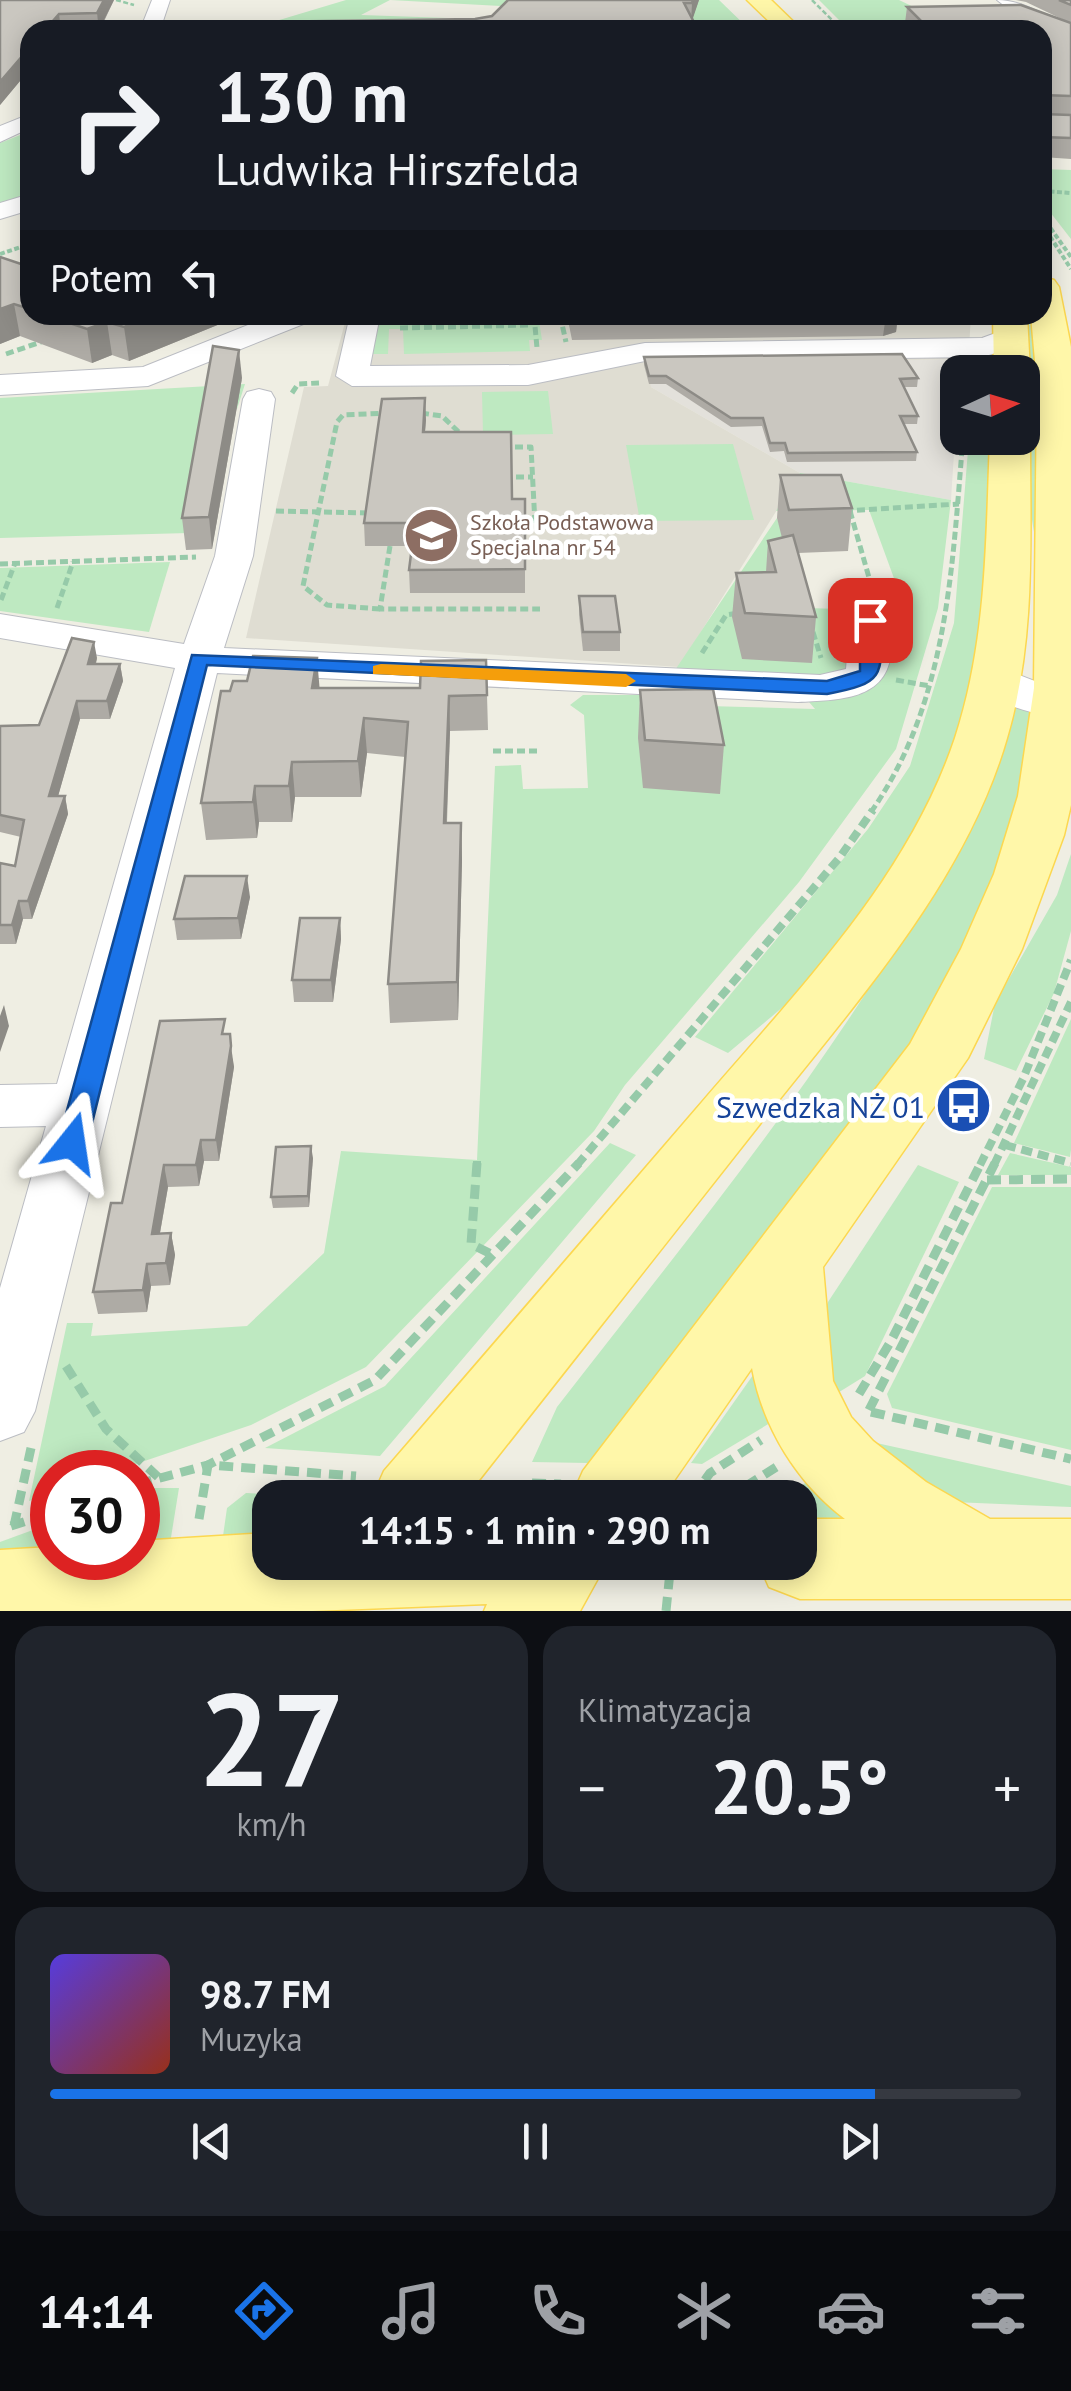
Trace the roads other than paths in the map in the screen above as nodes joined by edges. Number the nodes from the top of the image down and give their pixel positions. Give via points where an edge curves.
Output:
1 (746, 0) edge
2 (759, 0) edge
3 (788, 0) edge
4 (1006, 0) edge
5 (808, 13) edge
6 (1036, 20) edge
7 (275, 325) edge
8 (363, 325) edge
9 (1048, 325) edge
10 (972, 332) edge
11 (1011, 348) edge
12 (0, 385) edge
13 (275, 403) road end
14 (1009, 455) edge
15 (871, 604) road end
16 (0, 626) edge
17 (199, 659) junction
18 (1042, 697) edge
19 (83, 1104) junction
20 (0, 1106) edge
21 (786, 1265) junction
22 (0, 1411) edge
23 (391, 1480) edge
24 (626, 1480) edge
25 (817, 1559) edge
26 (1071, 1559) edge
27 (984, 1561) junction
28 (551, 1580) edge
29 (344, 1581) edge
30 (0, 1591) edge
31 (528, 1611) edge

1 - 2 street
2 - 5 main road
3 - 5 main road
4 - 6 street
7 - 12 street via 148,376
8 - 10 street via 352,376 547,374 645,352 926,344
9 - 18 main road
10 - 11 street
13 - 17 street via 215,623
14 - 18 main road via 1003,619
15 - 17 street via 868,674 857,682 798,689
16 - 17 street
17 - 19 street
18 - 21 main road via 1053,758 1032,849 972,991 902,1108
18 - 23 main road via 991,704 950,812 889,916
19 - 20 street
19 - 22 street
21 - 24 main road
21 - 27 main road via 793,1379 803,1413 822,1442 878,1496
25 - 27 main road
26 - 27 main road
28 - 31 main road
29 - 30 main road

